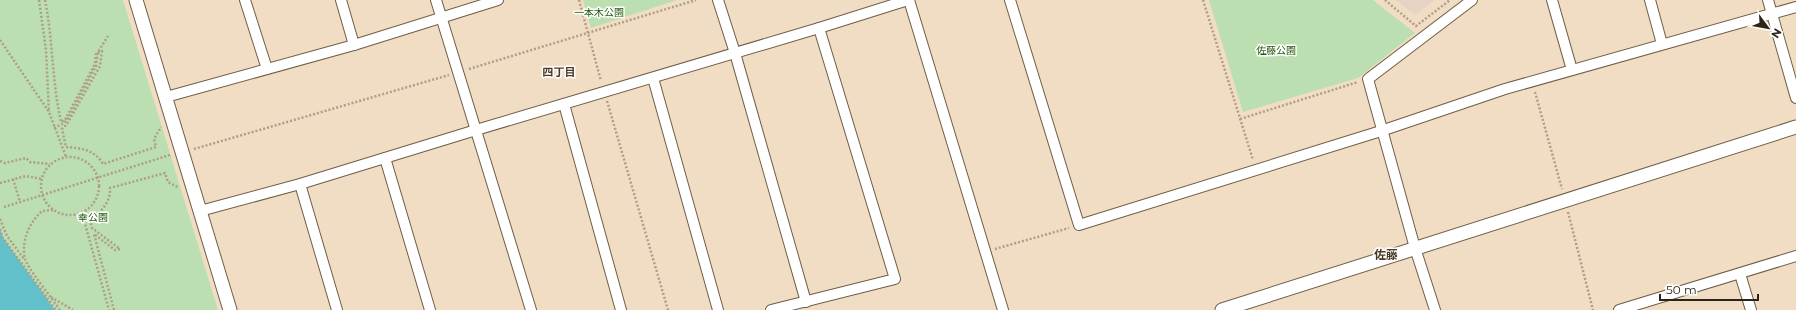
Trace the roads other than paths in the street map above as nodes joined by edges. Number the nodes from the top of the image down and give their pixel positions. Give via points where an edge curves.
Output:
1 (136, 0) edge
2 (245, 0) edge
3 (341, 0) edge
4 (436, 0) edge
5 (498, 0) edge
6 (718, 0) edge
7 (908, 0) edge
8 (1010, 0) edge
9 (1472, 0) edge
10 (1552, 0) edge
11 (1650, 0) edge
12 (1768, 0) edge
13 (1796, 7) edge
14 (1772, 14) junction
15 (442, 18) junction
16 (819, 28) junction
17 (1662, 44) junction
18 (354, 45) junction
19 (735, 53) junction
20 (267, 69) junction
21 (1572, 70) junction
22 (653, 78) junction
23 (166, 98) junction
24 (1796, 98) edge
25 (564, 104) junction
26 (1796, 127) edge
27 (476, 130) junction
28 (1381, 131) junction
29 (385, 158) junction
30 (300, 184) junction
31 (200, 211) junction
32 (1415, 248) junction
33 (1796, 256) edge
34 (1740, 274) junction
35 (806, 302) junction
36 (1646, 306) edge
37 (230, 310) edge
38 (337, 310) edge
39 (430, 310) edge
40 (531, 310) edge
41 (621, 310) edge
42 (718, 310) edge
43 (771, 310) edge
44 (1003, 310) edge
45 (1222, 310) edge
46 (1435, 310) edge
47 (1619, 310) edge
48 (1751, 310) edge

1 - 23 street
2 - 20 street
3 - 18 street
4 - 15 street
5 - 15 street
6 - 19 street
7 - 16 street
7 - 44 street
8 - 28 street via 1079,225
9 - 28 street via 1368,79
10 - 21 street
11 - 17 street
12 - 14 street
13 - 14 street
14 - 17 street
14 - 24 street
15 - 18 street
15 - 27 street
16 - 19 street
16 - 35 street via 895,279
17 - 21 street
18 - 20 street
19 - 22 street
19 - 35 street
20 - 23 street
21 - 28 street via 1505,89
22 - 25 street
22 - 42 street
23 - 31 street via 177,157
25 - 27 street
25 - 41 street
26 - 32 street
27 - 29 street
27 - 40 street
28 - 32 street
29 - 30 street
29 - 39 street
30 - 31 street
30 - 38 street
31 - 37 street
32 - 45 street
32 - 46 street
33 - 34 street
34 - 36 street
34 - 48 street
35 - 43 street
36 - 47 street

